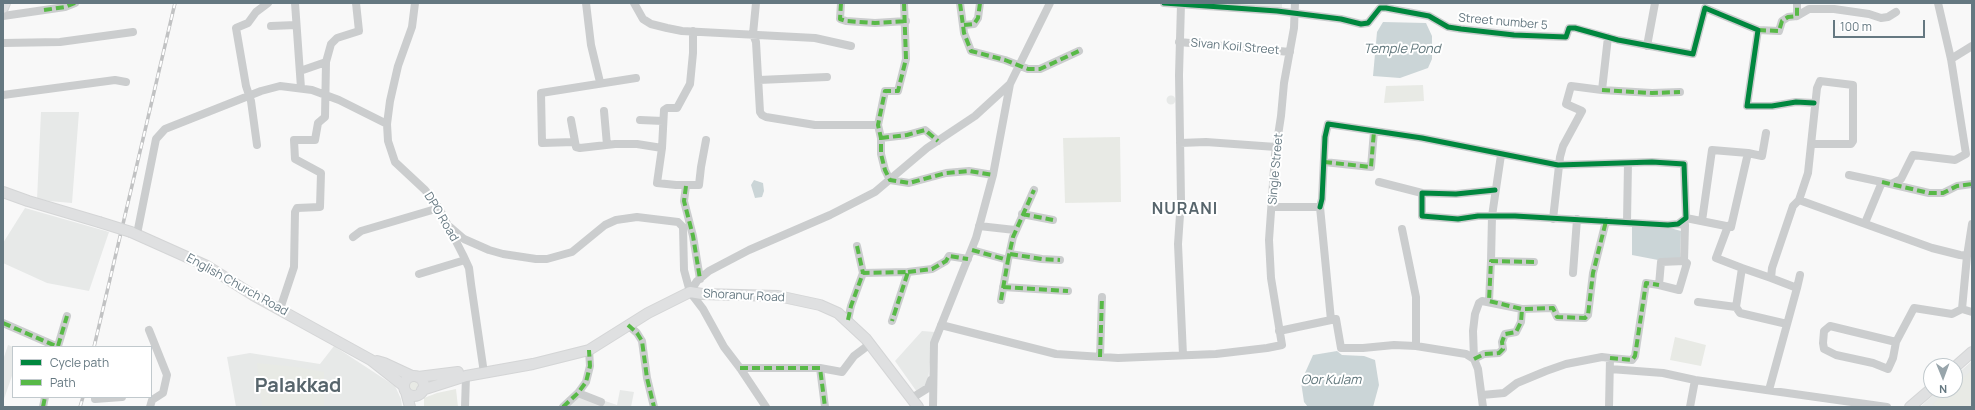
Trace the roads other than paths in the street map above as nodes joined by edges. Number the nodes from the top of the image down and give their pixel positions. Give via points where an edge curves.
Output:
1 (5, 3) edge
2 (75, 3) edge
3 (268, 3) edge
4 (295, 3) edge
5 (356, 3) edge
6 (415, 3) edge
7 (586, 3) edge
8 (634, 3) edge
9 (756, 3) edge
10 (841, 3) edge
11 (904, 3) edge
12 (960, 3) edge
13 (980, 3) edge
14 (1050, 3) edge
15 (1164, 3) edge
16 (1295, 3) edge
17 (1655, 3) edge
18 (1797, 3) edge
19 (1938, 3) edge
20 (1181, 4) junction
21 (3, 8) edge
22 (1896, 12) dead end
23 (1295, 14) junction
24 (3, 16) edge
25 (1797, 16) junction
26 (906, 21) junction
27 (296, 25) junction
28 (964, 25) junction
29 (271, 26) dead end
30 (1758, 30) junction
31 (693, 31) junction
32 (133, 32) dead end
33 (753, 34) junction
34 (1608, 37) junction
35 (1179, 42) junction
36 (3, 43) edge
37 (852, 46) dead end
38 (1647, 46) junction
39 (1972, 46) edge
40 (1080, 51) dead end
41 (1290, 52) junction
42 (1951, 59) junction
43 (326, 62) junction
44 (1019, 67) junction
45 (300, 71) junction
46 (827, 77) dead end
47 (636, 78) dead end
48 (759, 80) junction
49 (126, 82) dead end
50 (600, 82) junction
51 (301, 84) junction
52 (1010, 84) junction
53 (1602, 90) junction
54 (248, 91) junction
55 (326, 92) junction
56 (1680, 92) dead end
57 (3, 95) edge
58 (995, 98) junction
59 (1814, 103) junction
60 (1007, 104) junction
61 (604, 111) dead end
62 (571, 120) dead end
63 (640, 120) dead end
64 (663, 121) junction
65 (387, 124) junction
66 (878, 124) junction
67 (1374, 131) junction
68 (1766, 133) dead end
69 (881, 138) junction
70 (706, 140) dead end
71 (938, 141) junction
72 (574, 142) junction
73 (1180, 143) junction
74 (1812, 144) junction
75 (257, 145) dead end
76 (607, 145) junction
77 (1276, 147) junction
78 (662, 148) junction
79 (1748, 153) junction
80 (1501, 155) junction
81 (1324, 162) junction
82 (1628, 163) junction
83 (1558, 164) junction
84 (993, 175) junction
85 (1849, 176) dead end
86 (890, 180) junction
87 (1379, 182) dead end
88 (1882, 182) junction
89 (1891, 184) junction
90 (1972, 184) edge
91 (686, 186) junction
92 (1034, 190) dead end
93 (1495, 190) junction
94 (3, 192) edge
95 (1422, 193) junction
96 (3, 196) edge
97 (1799, 200) junction
98 (28, 201) junction
99 (1272, 207) junction
100 (1320, 207) junction
101 (439, 208) junction
102 (1022, 214) junction
103 (1492, 216) junction
104 (1686, 218) junction
105 (1553, 219) junction
106 (1577, 219) junction
107 (1053, 220) dead end
108 (1606, 220) junction
109 (1702, 221) junction
110 (1627, 222) junction
111 (1865, 223) junction
112 (1678, 224) junction
113 (1972, 224) edge
114 (980, 226) junction
115 (1728, 226) junction
116 (450, 227) junction
117 (1402, 229) dead end
118 (1015, 230) junction
119 (134, 233) junction
120 (353, 237) dead end
121 (857, 246) dead end
122 (972, 250) junction
123 (1967, 256) junction
124 (1009, 257) junction
125 (968, 259) junction
126 (465, 260) junction
127 (1060, 260) dead end
128 (1490, 261) junction
129 (1684, 261) junction
130 (1534, 262) dead end
131 (1742, 268) junction
132 (908, 272) junction
133 (1573, 273) dead end
134 (419, 274) dead end
135 (863, 274) junction
136 (1005, 274) junction
137 (1800, 275) dead end
138 (1771, 278) junction
139 (1659, 285) junction
140 (697, 287) junction
141 (1004, 287) junction
142 (1017, 288) junction
143 (1797, 288) junction
144 (1068, 291) dead end
145 (1102, 297) dead end
146 (1001, 300) dead end
147 (1488, 301) junction
148 (1698, 302) dead end
149 (1736, 307) junction
150 (1522, 309) junction
151 (1962, 309) junction
152 (280, 310) junction
153 (1972, 312) edge
154 (67, 316) dead end
155 (848, 320) junction
156 (1331, 320) junction
157 (892, 321) dead end
158 (3, 323) edge
159 (1787, 324) junction
160 (628, 325) junction
161 (941, 325) junction
162 (1278, 328) junction
163 (149, 330) dead end
164 (1896, 342) junction
165 (870, 344) junction
166 (55, 346) edge
167 (58, 346) edge
168 (1416, 346) junction
169 (589, 350) junction
170 (1972, 352) edge
171 (1183, 355) junction
172 (1100, 357) junction
173 (1474, 358) junction
174 (1610, 358) junction
175 (371, 360) junction
176 (1963, 360) edge
177 (740, 368) junction
178 (820, 368) junction
179 (1610, 369) junction
180 (484, 370) junction
181 (466, 376) junction
182 (415, 377) junction
183 (932, 378) junction
184 (1695, 380) junction
185 (1769, 390) junction
186 (412, 391) junction
187 (578, 394) junction
188 (1482, 395) junction
189 (1923, 395) edge
190 (108, 398) edge
191 (912, 398) junction
192 (95, 399) dead end
193 (151, 401) edge
194 (601, 402) dead end
195 (410, 407) edge
196 (416, 407) edge
197 (465, 407) edge
198 (563, 407) edge
199 (654, 407) edge
200 (766, 407) edge
201 (825, 407) edge
202 (918, 407) edge
203 (933, 407) edge
204 (1483, 407) edge
205 (1609, 407) edge
206 (1690, 407) edge
207 (1887, 407) edge
208 (1910, 407) edge

1 - 21 main road
2 - 24 street via 66,7
3 - 54 street via 256,12 248,24 236,28
4 - 27 street
5 - 43 street via 359,31 337,38 331,44
6 - 65 street, DPO Road via 412,27 398,66
7 - 50 street via 591,45
8 - 31 street via 640,17 651,24
9 - 33 street
10 - 26 street via 840,19 846,21
11 - 26 street
12 - 28 street
13 - 28 street via 978,18 974,24
14 - 44 street
15 - 20 street
16 - 23 street, Single Street
17 - 38 street
18 - 25 street
19 - 42 street
20 - 23 street
20 - 35 street
22 - 25 street via 1881,18 1834,9 1809,9
23 - 34 street, Street number 5 via 1368,23 1380,8 1386,8 1428,16 1448,27 1461,29 1566,37 1569,28 1583,29
23 - 41 street, Single Street
25 - 30 street via 1782,21 1779,31
26 - 66 street via 906,59 898,91 886,91
27 - 29 street
27 - 45 street
28 - 44 street via 964,33 971,51 1005,60
30 - 38 street via 1705,8 1693,54
30 - 59 street via 1747,106
31 - 33 street
31 - 64 street via 690,84 677,108 664,110
32 - 36 street via 60,42
33 - 37 street via 815,38
33 - 48 street
34 - 38 street
34 - 53 street
35 - 41 street, Sivan Koil Street
35 - 73 street
39 - 42 street
40 - 44 street via 1040,69
41 - 77 street, Single Street
42 - 89 street via 1966,154 1955,160 1913,155 1901,179
43 - 45 street
43 - 55 street
44 - 52 street
45 - 51 street
46 - 48 street
47 - 50 street
48 - 66 street via 760,112 766,117 815,125
49 - 57 street via 115,80
50 - 72 street via 541,93 542,143
51 - 54 street
51 - 55 street
52 - 58 street
52 - 60 street
53 - 56 street
53 - 83 street via 1571,86 1566,104 1582,111 1563,146
54 - 75 street
54 - 119 street via 165,129 156,138
55 - 65 street
55 - 152 street via 325,117 318,123 315,140 294,140 295,160 321,173 320,207 297,208 295,212 294,268
58 - 60 street
58 - 71 street
59 - 74 street
59 - 74 street via 1820,81 1853,85 1851,144
60 - 84 street
61 - 76 street
62 - 72 street
63 - 64 street
64 - 78 street
65 - 101 street, DPO Road via 388,141 395,162 425,190
66 - 69 street
67 - 80 street
67 - 81 street via 1371,167
67 - 81 street via 1328,124
68 - 79 street via 1762,156
69 - 71 street via 925,130
69 - 86 street via 881,154
70 - 91 street via 699,185
71 - 86 street
72 - 76 street via 576,147 580,148
73 - 77 street via 1206,142
73 - 171 street via 1181,200 1178,244
74 - 97 street via 1808,173
76 - 78 street via 637,144
77 - 99 street, Single Street
78 - 91 street via 657,183
79 - 109 street via 1712,150
79 - 115 street via 1731,227
80 - 83 street
80 - 93 street
81 - 100 street
82 - 83 street
82 - 104 street via 1684,164
82 - 110 street
83 - 105 street
84 - 86 street via 969,171 946,173 909,183
84 - 114 street
85 - 88 street
86 - 140 street via 875,192 830,215 749,250 709,271
87 - 95 street
88 - 89 street
88 - 111 street
89 - 90 street via 1929,193 1943,193 1957,186
91 - 140 street via 684,201 693,236
92 - 102 street
93 - 95 street via 1456,194
93 - 103 street
94 - 98 main road, English Church Road
95 - 103 street via 1422,216 1458,219
96 - 98 main road, English Church Road
97 - 111 street
97 - 138 street via 1793,206
98 - 119 main road, English Church Road, bridge
99 - 100 street
99 - 162 street, Single Street via 1269,240
100 - 156 street
101 - 116 street, DPO Road
101 - 120 street via 361,231
102 - 107 street
102 - 118 street
103 - 105 street
103 - 128 street
104 - 109 street
104 - 112 street
105 - 106 street
106 - 108 street
106 - 133 street
108 - 110 street
108 - 150 street via 1593,272 1588,315 1585,318 1557,317 1553,308
109 - 115 street
110 - 112 street
111 - 123 street via 1932,248
112 - 129 street via 1685,225
113 - 123 street
114 - 118 street
114 - 122 street
115 - 131 street via 1716,258
116 - 126 street, DPO Road
116 - 140 street via 464,239 489,250 536,259 572,252 605,225 616,220 637,217 678,222 683,227 684,270
117 - 168 street via 1416,297
118 - 124 street
119 - 152 main road, English Church Road via 207,266
121 - 135 street
122 - 124 street
122 - 125 street
123 - 151 street
124 - 127 street
124 - 136 street
125 - 132 street via 949,256 946,261 932,269
125 - 161 street
126 - 134 street
126 - 180 street, DPO Road via 472,284
128 - 130 street
128 - 147 street
129 - 139 street via 1661,262
129 - 139 street via 1687,264 1679,290
131 - 138 street
131 - 149 street
132 - 135 street
132 - 157 street
135 - 155 street
136 - 141 street
136 - 142 street
137 - 143 street
138 - 143 street
139 - 174 street via 1646,283 1635,356 1632,360
140 - 155 main road, Shoranur Road via 778,296 820,306
140 - 160 main road, Shoranur Road
140 - 177 street via 703,309 724,347
141 - 142 street
141 - 146 street
142 - 144 street
143 - 159 street
145 - 172 street
147 - 150 street
147 - 173 street via 1478,303 1475,314
148 - 149 street
149 - 159 street via 1740,313
150 - 173 street via 1521,322 1516,332 1505,334 1503,349 1499,353
151 - 153 street
151 - 164 street via 1952,314 1914,308
152 - 175 main road, English Church Road
154 - 167 street
155 - 165 main road, Shoranur Road
156 - 162 street
156 - 168 street via 1336,319 1341,348 1394,344
158 - 166 street
159 - 185 street
160 - 169 main road, Shoranur Road
160 - 180 main road, Shoranur Road via 588,346
160 - 199 street via 637,332 642,342
161 - 172 street via 1056,354
161 - 183 street via 934,343
162 - 171 street, Single Street via 1282,345 1216,354
163 - 193 street via 167,375 163,393
164 - 164 street via 1830,326 1824,330 1823,343 1824,349 1836,355 1888,369
165 - 178 street via 854,356 842,372
165 - 191 main road, Shoranur Road
168 - 173 street via 1466,354
169 - 180 main road, Shoranur Road
169 - 187 street via 590,366 586,382
170 - 176 main road
171 - 172 street
173 - 188 street
174 - 179 street
174 - 188 street via 1602,357 1566,364 1528,378 1504,393
175 - 182 main road, English Church Road via 384,362
175 - 186 main road, English Church Road
177 - 178 street
177 - 200 street
178 - 201 street
179 - 184 street via 1663,373
179 - 205 street
180 - 181 main road, Shoranur Road
180 - 182 main road, Shoranur Road
181 - 186 main road, Shoranur Road
181 - 197 street
182 - 186 main road via 407,379
182 - 186 main road via 423,384
183 - 191 street via 928,388
183 - 203 street
184 - 185 street
184 - 206 street
185 - 207 street
186 - 195 main road
186 - 196 main road
187 - 194 street
187 - 198 street
188 - 204 street
189 - 208 main road
190 - 192 street
191 - 202 main road, Shoranur Road

